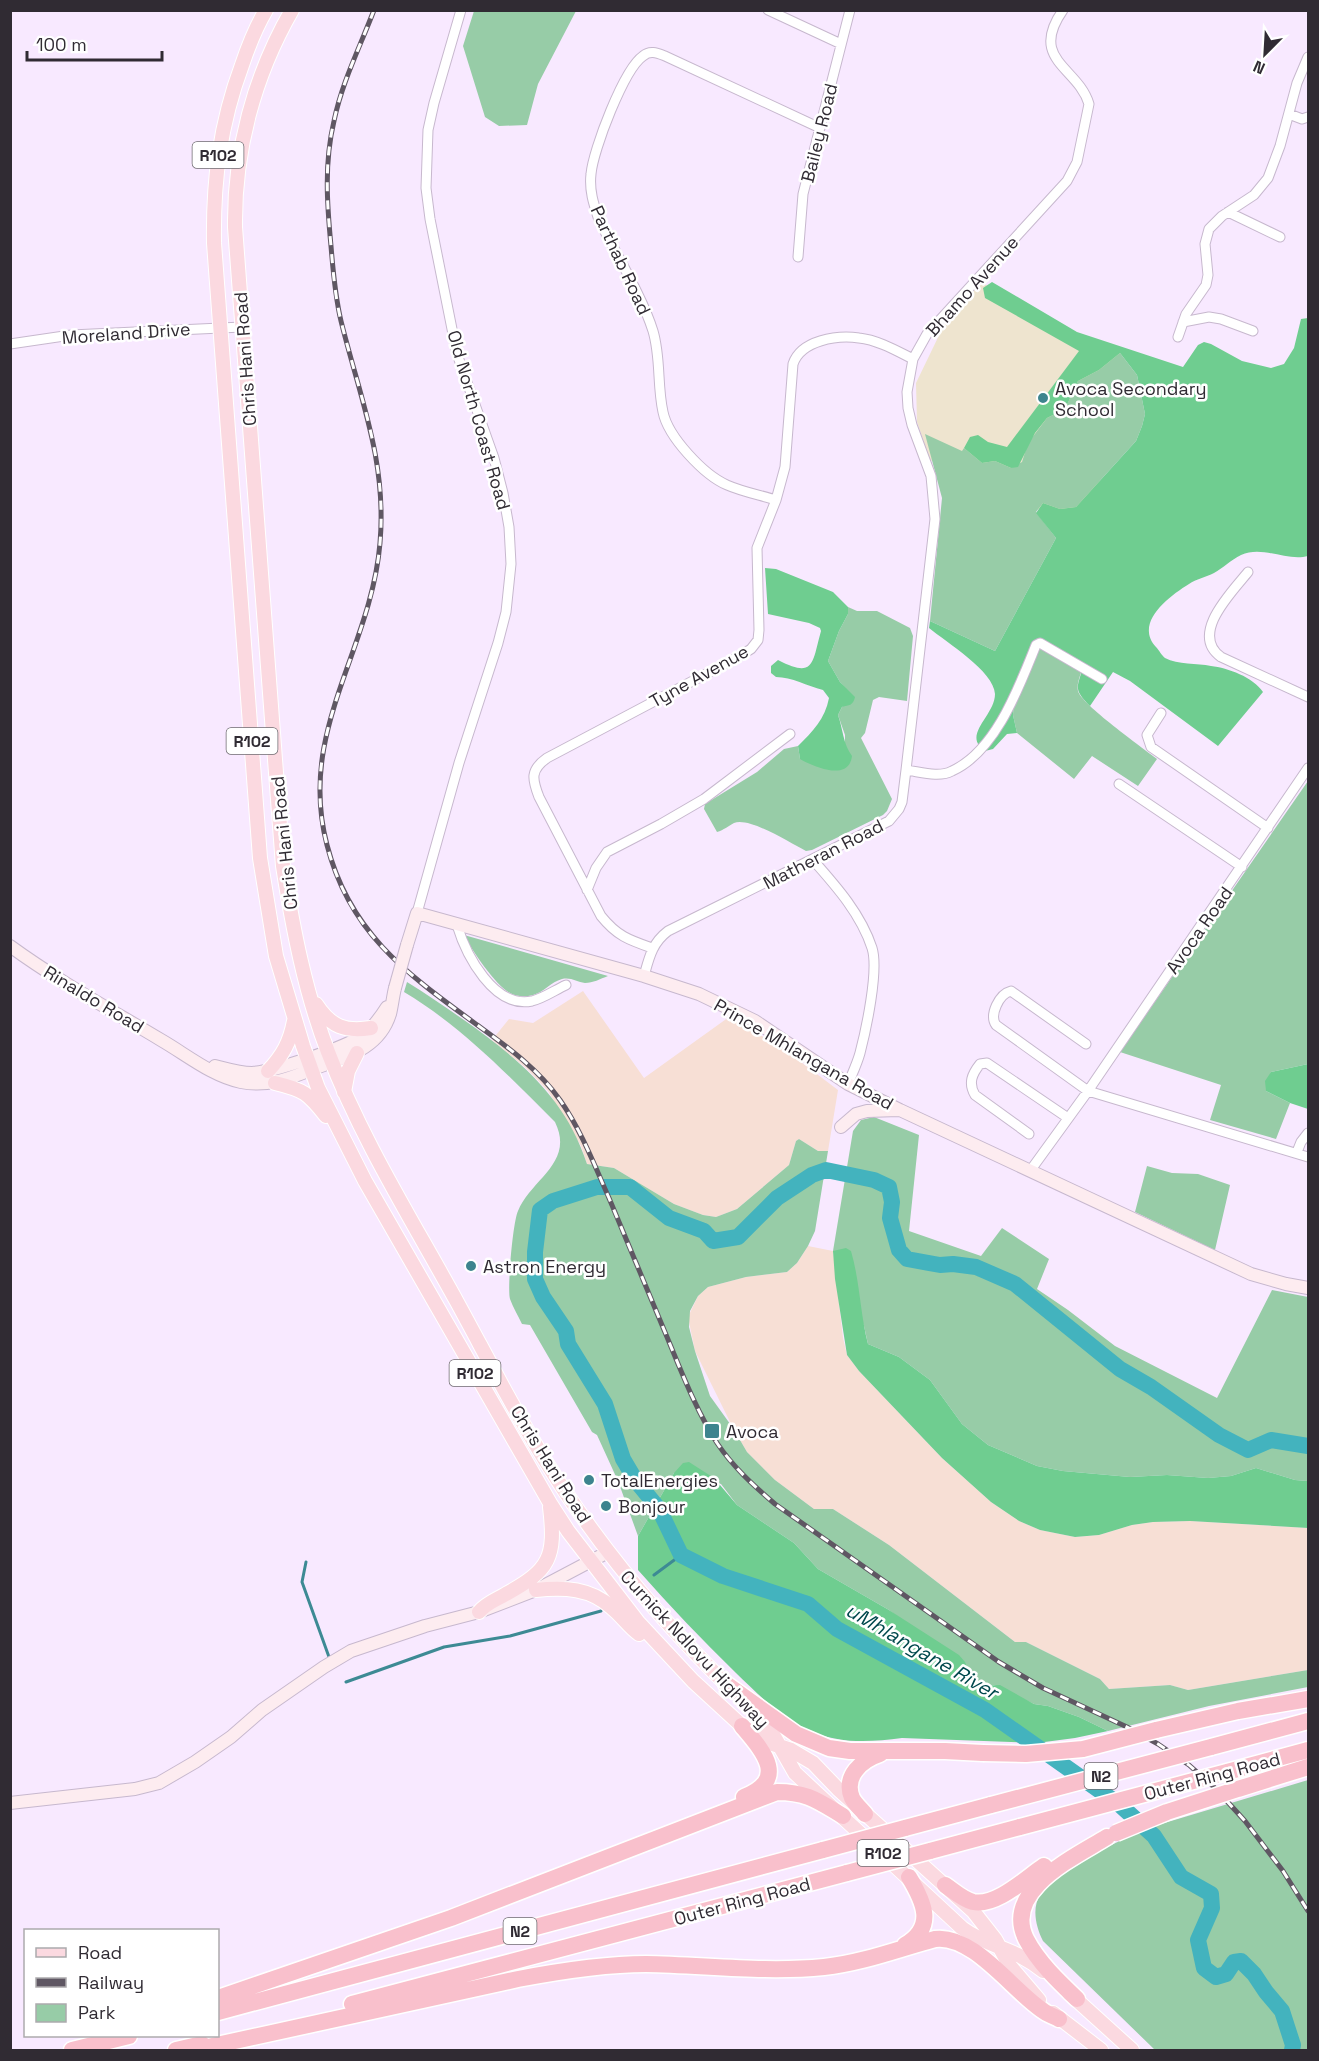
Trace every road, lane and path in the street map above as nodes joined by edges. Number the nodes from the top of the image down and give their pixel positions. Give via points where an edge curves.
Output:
1 (266, 10) edge
2 (292, 10) edge
3 (461, 10) edge
4 (768, 10) edge
5 (850, 10) edge
6 (1063, 10) edge
7 (841, 44) junction
8 (1308, 57) edge
9 (1289, 114) junction
10 (1308, 117) edge
11 (820, 128) junction
12 (1228, 212) junction
13 (1280, 237) dead end
14 (798, 257) dead end
15 (1183, 322) junction
16 (219, 327) junction
17 (242, 327) junction
18 (1253, 331) dead end
19 (1178, 337) dead end
20 (10, 344) edge
21 (913, 358) junction
22 (776, 500) junction
23 (1248, 572) dead end
24 (1102, 679) dead end
25 (1308, 697) edge
26 (1161, 713) dead end
27 (790, 734) dead end
28 (1308, 768) edge
29 (906, 770) junction
30 (1119, 784) dead end
31 (1268, 828) junction
32 (813, 860) junction
33 (1242, 867) junction
34 (587, 890) junction
35 (417, 913) junction
36 (457, 925) junction
37 (10, 946) edge
38 (652, 948) junction
39 (644, 976) junction
40 (566, 985) dead end
41 (394, 993) junction
42 (310, 995) junction
43 (294, 1019) junction
44 (371, 1028) junction
45 (1086, 1044) dead end
46 (357, 1053) junction
47 (330, 1056) junction
48 (309, 1064) junction
49 (272, 1077) junction
50 (848, 1084) junction
51 (1088, 1090) junction
52 (344, 1092) junction
53 (900, 1110) junction
54 (1068, 1118) junction
55 (841, 1127) dead end
56 (1308, 1133) edge
57 (1029, 1134) dead end
58 (342, 1137) junction
59 (1297, 1152) junction
60 (1308, 1157) edge
61 (1030, 1171) junction
62 (1308, 1288) edge
63 (550, 1503) junction
64 (608, 1552) junction
65 (590, 1562) junction
66 (536, 1590) junction
67 (479, 1612) junction
68 (663, 1651) junction
69 (726, 1684) junction
70 (1308, 1699) edge
71 (1308, 1721) edge
72 (742, 1726) junction
73 (780, 1746) junction
74 (1308, 1750) edge
75 (887, 1752) junction
76 (1308, 1767) edge
77 (10, 1803) edge
78 (865, 1814) junction
79 (843, 1816) junction
80 (1111, 1835) junction
81 (654, 1841) junction
82 (909, 1877) junction
83 (945, 1885) junction
84 (999, 1947) junction
85 (894, 1952) junction
86 (219, 1998) edge
87 (1077, 1999) junction
88 (219, 2012) edge
89 (1059, 2019) junction
90 (121, 2037) edge
91 (72, 2050) edge
92 (176, 2050) edge
93 (194, 2050) edge
94 (1101, 2050) edge
95 (1132, 2050) edge

1 - 16 main road, Chris Hani Road / R102 via 230,97 215,176
2 - 17 main road, Chris Hani Road / R102 via 255,94 240,157 234,198
3 - 35 street, Old North Coast Road via 428,130 426,188 457,354 503,493 511,564 498,643
4 - 7 street
5 - 7 street, Bailey Road
6 - 21 street, Bhamo Avenue via 1051,44 1059,63 1087,96 1089,104 1077,162 1067,181 927,334
7 - 11 street, Bailey Road
8 - 9 street
9 - 10 street
9 - 12 street via 1268,178 1254,195
11 - 14 street, Bailey Road via 803,194
11 - 22 street, Parthab Road via 649,52 634,64 605,123 591,175 599,220 652,328 659,355 660,396 674,437 714,478
12 - 13 street
12 - 15 street via 1209,229 1205,244 1206,285
15 - 18 street via 1209,317
15 - 19 street
16 - 17 street, Moreland Drive
16 - 20 street, Moreland Drive via 71,335
16 - 43 main road, Chris Hani Road / R102 via 260,858 276,956
17 - 42 main road, Chris Hani Road / R102 via 283,866
21 - 22 street, Tyne Avenue via 860,338 817,342 800,351 793,364 784,467
21 - 29 street, Bhamo Avenue via 908,408 931,476 935,519
22 - 34 street, Tyne Avenue via 757,548 759,630 751,649 548,758 535,771 534,785 539,797
23 - 25 street via 1210,626 1212,648 1221,657
24 - 29 street via 1040,643 988,742 953,771 937,774
26 - 31 street via 1147,735 1151,747
27 - 34 street via 704,799 607,852
28 - 31 street, Avoca Road
29 - 32 street, Matheran Road via 902,802 889,820
30 - 33 street
31 - 33 street, Avoca Road
32 - 38 street, Matheran Road via 668,931
32 - 50 street via 855,912 874,960 859,1054
33 - 51 street, Avoca Road
34 - 38 street, Tyne Avenue via 611,928 630,941
35 - 36 street, Prince Mhlangana Road
35 - 41 street, Old North Coast Road, bridge
36 - 39 street, Prince Mhlangana Road
36 - 40 street via 468,954 504,997 532,1001
37 - 49 street, Rinaldo Road via 178,1050 211,1064
38 - 39 street
39 - 50 street, Prince Mhlangana Road via 699,994 746,1016
41 - 44 street, Old North Coast Road
41 - 46 street, Old North Coast Road via 382,1030
42 - 44 main road via 335,1025 356,1031
42 - 47 main road, Chris Hani Road / R102
43 - 48 main road, Chris Hani Road / R102
43 - 49 main road via 289,1043
44 - 47 street, Old North Coast Road
45 - 51 street via 1011,992 1004,995 993,1015 996,1025
46 - 47 street, Old North Coast Road
46 - 52 main road
47 - 48 street, Rinaldo Road
47 - 52 main road, Chris Hani Road / R102
48 - 49 street, Rinaldo Road
48 - 58 main road, Chris Hani Road / R102
49 - 58 main road via 311,1098
50 - 53 street, Prince Mhlangana Road
51 - 54 street, Avoca Road
51 - 59 street
52 - 64 main road, Chris Hani Road / R102 via 527,1428 565,1492
53 - 55 street via 856,1114
53 - 61 street, Prince Mhlangana Road
54 - 57 street via 987,1063 980,1064 971,1080 975,1095
54 - 61 street, Avoca Road
56 - 59 street
58 - 63 main road, Chris Hani Road / R102
59 - 60 street
61 - 62 street, Prince Mhlangana Road via 1251,1274
63 - 65 main road, Chris Hani Road / R102
63 - 67 main road via 552,1543 542,1569
64 - 65 street
64 - 69 main road, Curnick Ndlovu Highway / R102 via 648,1602
65 - 66 street
65 - 68 main road, Curnick Ndlovu Highway / R102
66 - 67 street
66 - 68 main road via 565,1588 591,1594
67 - 77 street via 351,1651 262,1710 195,1762 159,1783
68 - 72 main road, Curnick Ndlovu Highway / R102
69 - 73 main road, Curnick Ndlovu Highway / R102 via 762,1718
69 - 75 highway via 779,1724 814,1743 850,1752
70 - 75 highway, bridge via 1238,1711 1083,1749 1026,1754
71 - 88 highway, Outer Ring Road / N2, bridge
72 - 73 main road, Curnick Ndlovu Highway / R102
72 - 81 highway via 767,1761 766,1781 749,1795 711,1810
73 - 78 main road, Curnick Ndlovu Highway / R102 via 813,1763
73 - 79 main road, Curnick Ndlovu Highway / R102 via 795,1773
74 - 92 highway, Outer Ring Road / N2, bridge
75 - 78 highway via 863,1762 852,1776 852,1798
76 - 80 highway, bridge via 1167,1812
78 - 83 main road, Curnick Ndlovu Highway / R102
79 - 81 highway via 808,1795 777,1792
79 - 82 main road, Curnick Ndlovu Highway / R102
80 - 83 highway via 1046,1865 993,1900 974,1902
80 - 87 highway via 1043,1879 1023,1909 1026,1938 1047,1970
81 - 86 highway via 451,1918
82 - 84 main road, Curnick Ndlovu Highway / R102 via 968,1932
82 - 85 highway via 921,1896 924,1921 914,1938
83 - 84 main road, Curnick Ndlovu Highway / R102 via 973,1911
84 - 87 main road, Curnick Ndlovu Highway / R102 via 1029,1959
84 - 89 main road, Curnick Ndlovu Highway / R102 via 1031,1992
85 - 89 highway via 935,1939 955,1940 1043,2011
85 - 93 highway via 846,1964 801,1968 643,1964 566,1970
87 - 95 main road, Curnick Ndlovu Highway / R102
89 - 94 main road, Curnick Ndlovu Highway / R102
90 - 91 highway

